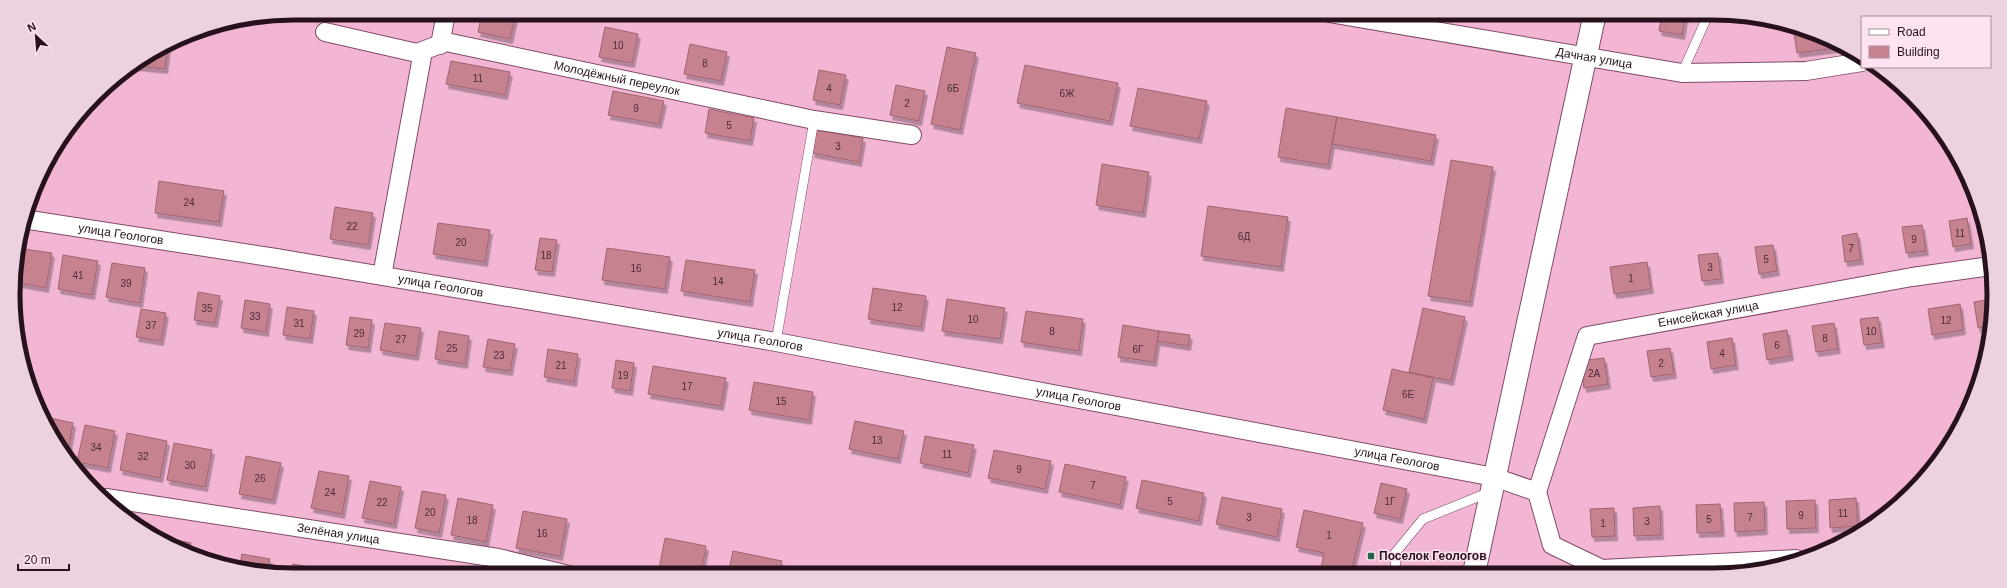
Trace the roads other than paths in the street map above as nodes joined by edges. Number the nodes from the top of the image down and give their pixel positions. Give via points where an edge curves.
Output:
1 (445, 20) edge
2 (1371, 20) edge
3 (1593, 20) edge
4 (1706, 20) edge
5 (325, 32) dead end
6 (440, 44) junction
7 (423, 51) junction
8 (1585, 56) junction
9 (1859, 62) edge
10 (1682, 73) junction
11 (814, 120) junction
12 (912, 135) dead end
13 (30, 220) edge
14 (1985, 267) edge
15 (382, 276) junction
16 (776, 342) junction
17 (1493, 484) junction
18 (1537, 492) junction
19 (112, 499) edge
20 (1780, 560) edge
21 (540, 568) edge
22 (1396, 568) edge
23 (1475, 568) edge
24 (1600, 568) edge
25 (1621, 568) edge

1 - 6 street
2 - 8 street, Дачная улица
3 - 8 street
4 - 10 lane
5 - 7 street, Молодёжный переулок via 417,53
6 - 7 street, Молодёжный переулок
6 - 11 street, Молодёжный переулок via 446,42
7 - 15 street
8 - 10 street, Дачная улица
8 - 17 street
9 - 10 street, Дачная улица via 1806,71
11 - 12 street, Молодёжный переулок
11 - 16 lane
13 - 15 street, улица Геологов
14 - 18 street, Енисейская улица via 1912,277 1587,336
15 - 16 street, улица Геологов
16 - 17 street, улица Геологов
17 - 18 street, улица Геологов
17 - 22 lane via 1423,519 1396,553
17 - 23 street
18 - 24 street via 1552,545
19 - 21 street, Зелёная улица via 498,558
20 - 25 street

